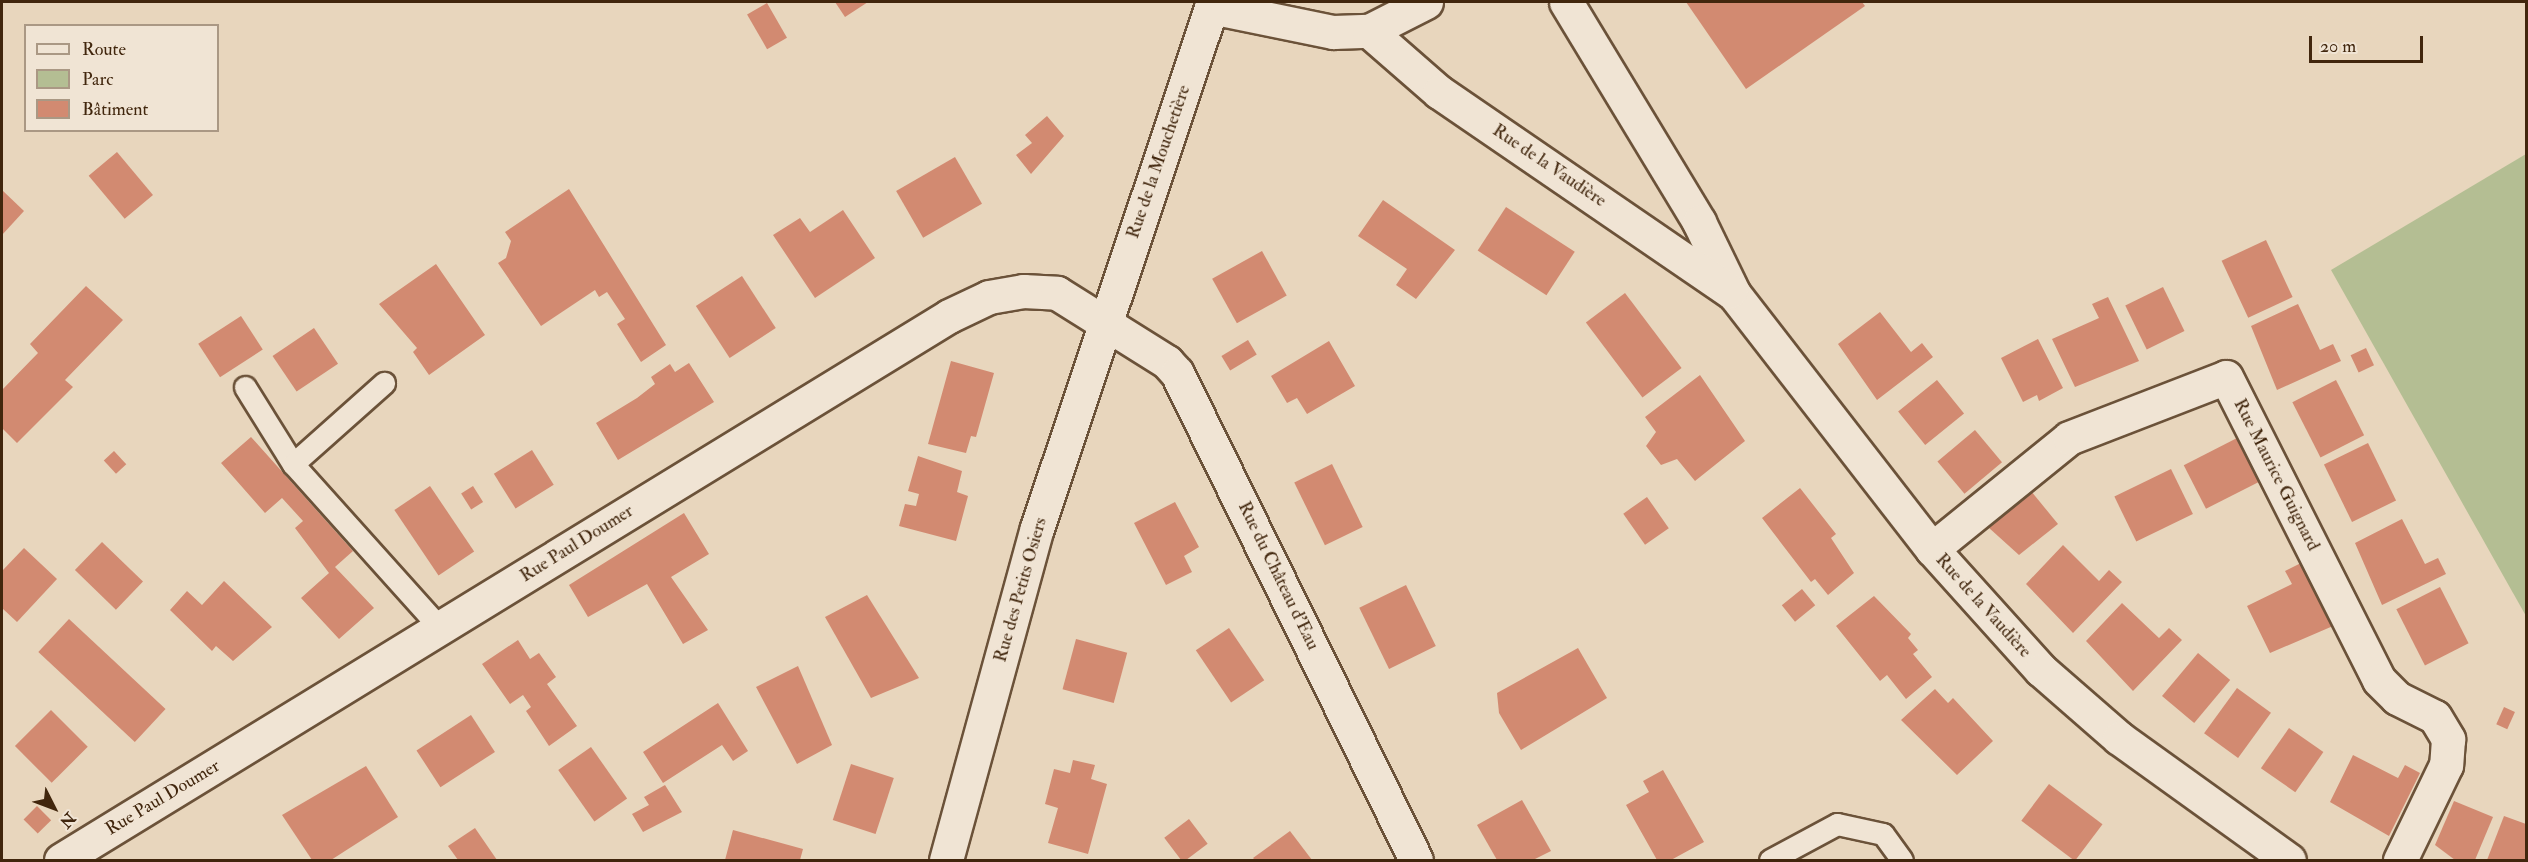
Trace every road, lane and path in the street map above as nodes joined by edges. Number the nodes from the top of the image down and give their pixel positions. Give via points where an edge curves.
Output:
1 (1426, 2) edge
2 (1566, 2) edge
3 (1212, 4) edge
4 (1369, 31) junction
5 (1734, 294) junction
6 (1105, 323) junction
7 (384, 383) dead end
8 (245, 387) dead end
9 (294, 464) junction
10 (1932, 549) junction
11 (440, 628) junction
12 (61, 861) edge
13 (946, 861) edge
14 (1416, 861) edge
15 (1770, 861) edge
16 (1902, 861) edge
17 (2289, 861) edge
18 (2400, 861) edge

1 - 4 street
2 - 5 street, Rue de la Vaudière via 1699,222
3 - 4 street via 1333,32
3 - 6 street, Rue de la Mouchetière
4 - 5 street, Rue de la Vaudière via 1439,92
5 - 10 street, Rue de la Vaudière
6 - 11 street, Rue Paul Doumer via 1057,293 1023,291 989,297 949,315
6 - 13 street, Rue des Petits Osiers via 1037,528
6 - 14 street, Rue du Château d'Eau via 1167,362 1187,389
7 - 9 lane
8 - 9 lane
9 - 11 lane
10 - 17 street, Rue de la Vaudière via 2041,670 2119,738
10 - 18 street, Rue Maurice Guignard via 2069,438 2226,377 2379,680 2397,698 2435,717 2448,739 2446,765
11 - 12 street, Rue Paul Doumer
15 - 16 lane via 1837,824 1883,834

